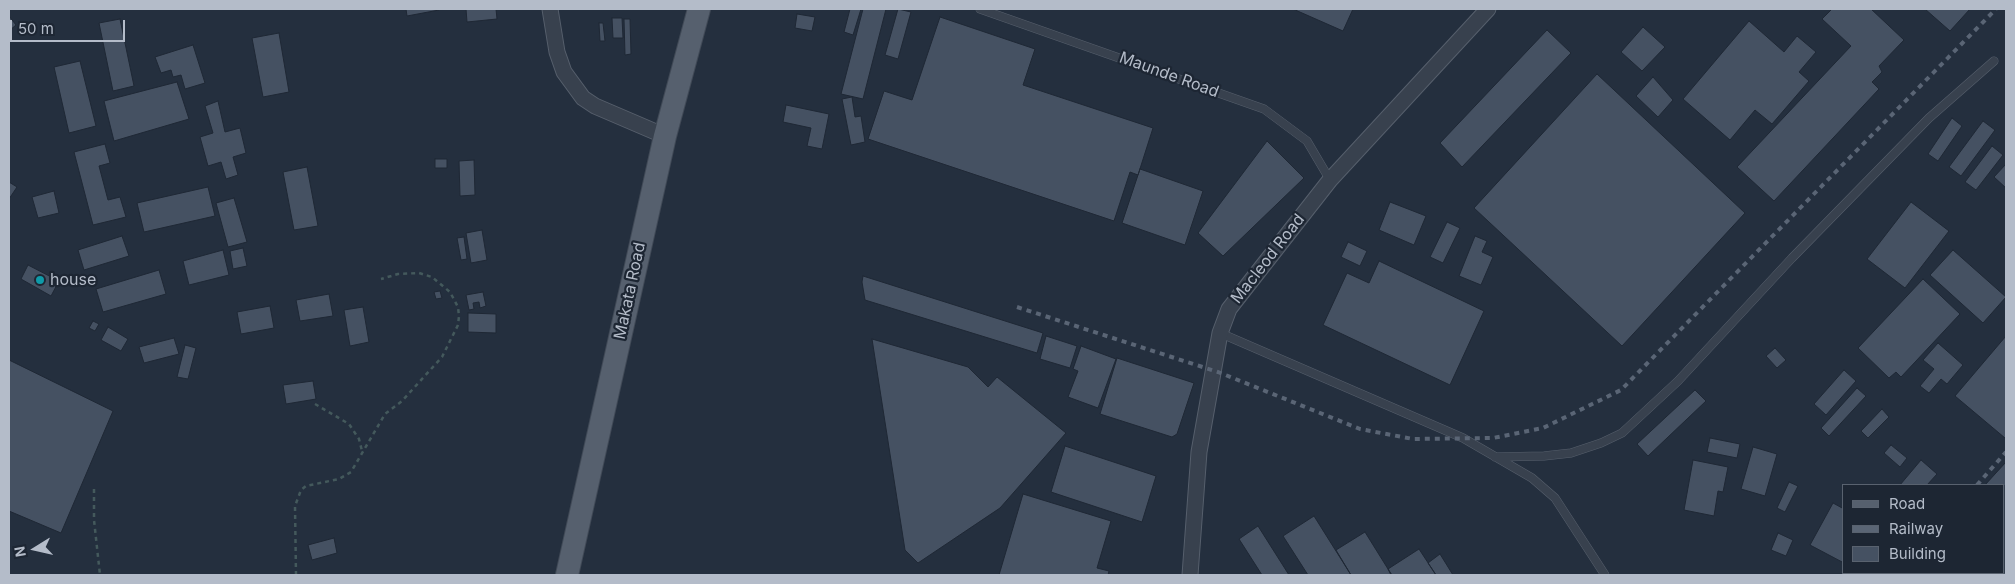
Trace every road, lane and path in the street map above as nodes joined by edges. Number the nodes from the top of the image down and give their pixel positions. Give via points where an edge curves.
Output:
1 (550, 9) edge
2 (699, 9) edge
3 (980, 9) edge
4 (1488, 9) edge
5 (1994, 61) dead end
6 (665, 136) junction
7 (1330, 180) junction
8 (381, 279) dead end
9 (1220, 333) junction
10 (315, 404) dead end
11 (363, 453) junction
12 (1495, 457) junction
13 (94, 489) dead end
14 (100, 575) edge
15 (296, 575) edge
16 (567, 575) edge
17 (1190, 575) edge
18 (1606, 575) edge

1 - 6 street via 564,72 583,98
2 - 6 main road, Makata Road
3 - 7 lane, Maunde Road via 1264,109 1308,141
4 - 7 street, Macleod Road
5 - 12 lane via 1929,118 1678,381 1622,433 1571,453
6 - 16 main road, Makata Road
7 - 9 street, Macleod Road via 1233,303
8 - 11 path via 419,273 432,277 450,292 459,316 458,325 442,357 402,401 385,414
9 - 12 lane via 1463,438
9 - 17 street, Macleod Road via 1199,452
10 - 11 path via 349,424 359,438
11 - 15 path via 352,472 339,479 306,486 297,496
12 - 18 lane via 1532,478 1555,498
13 - 14 path

